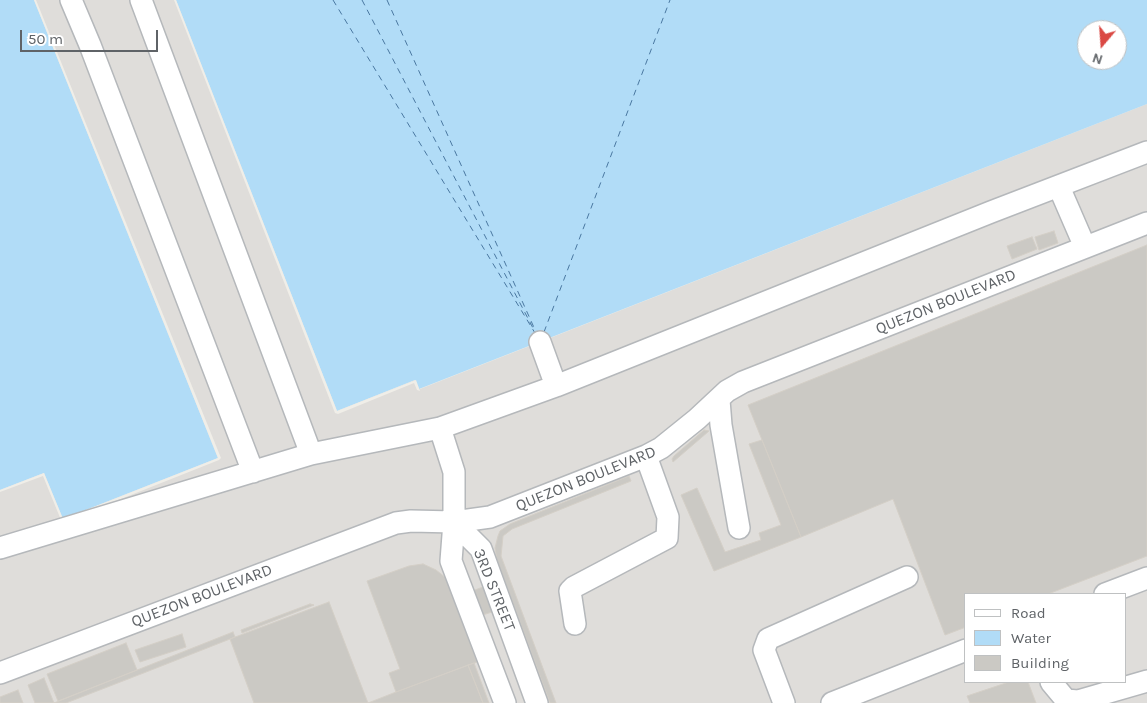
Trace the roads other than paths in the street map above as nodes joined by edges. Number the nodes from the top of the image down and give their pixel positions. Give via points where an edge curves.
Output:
1 (70, 0) edge
2 (141, 0) edge
3 (1147, 152) edge
4 (1059, 187) junction
5 (1147, 223) edge
6 (1085, 247) junction
7 (540, 342) dead end
8 (556, 386) junction
9 (719, 400) junction
10 (440, 428) junction
11 (311, 454) junction
12 (646, 456) junction
13 (253, 472) junction
14 (454, 522) junction
15 (739, 528) dead end
16 (0, 548) edge
17 (907, 577) dead end
18 (1147, 578) edge
19 (1108, 593) edge
20 (575, 624) dead end
21 (964, 651) edge
22 (0, 673) edge
23 (1147, 681) edge
24 (1052, 683) edge
25 (505, 703) edge
26 (537, 703) edge
27 (784, 703) edge
28 (832, 703) edge

1 - 13 street
2 - 11 street
3 - 4 street
4 - 6 street
4 - 8 street
5 - 6 street, QUEZON BOULEVARD
6 - 9 street, QUEZON BOULEVARD via 744,382 727,391
7 - 8 street
8 - 10 street
9 - 12 street, QUEZON BOULEVARD via 661,448
9 - 15 street
10 - 11 street
10 - 14 street via 454,472
11 - 13 street
12 - 14 street, QUEZON BOULEVARD via 490,517
12 - 20 street via 668,517 667,538 574,587 570,591
13 - 16 street
14 - 22 street, QUEZON BOULEVARD via 396,523
14 - 25 street, 3RD STREET via 451,561
14 - 26 street, 3RD STREET via 481,549
17 - 27 street via 768,639 764,650
18 - 19 street
21 - 28 street
23 - 24 street via 1078,701 1066,700

